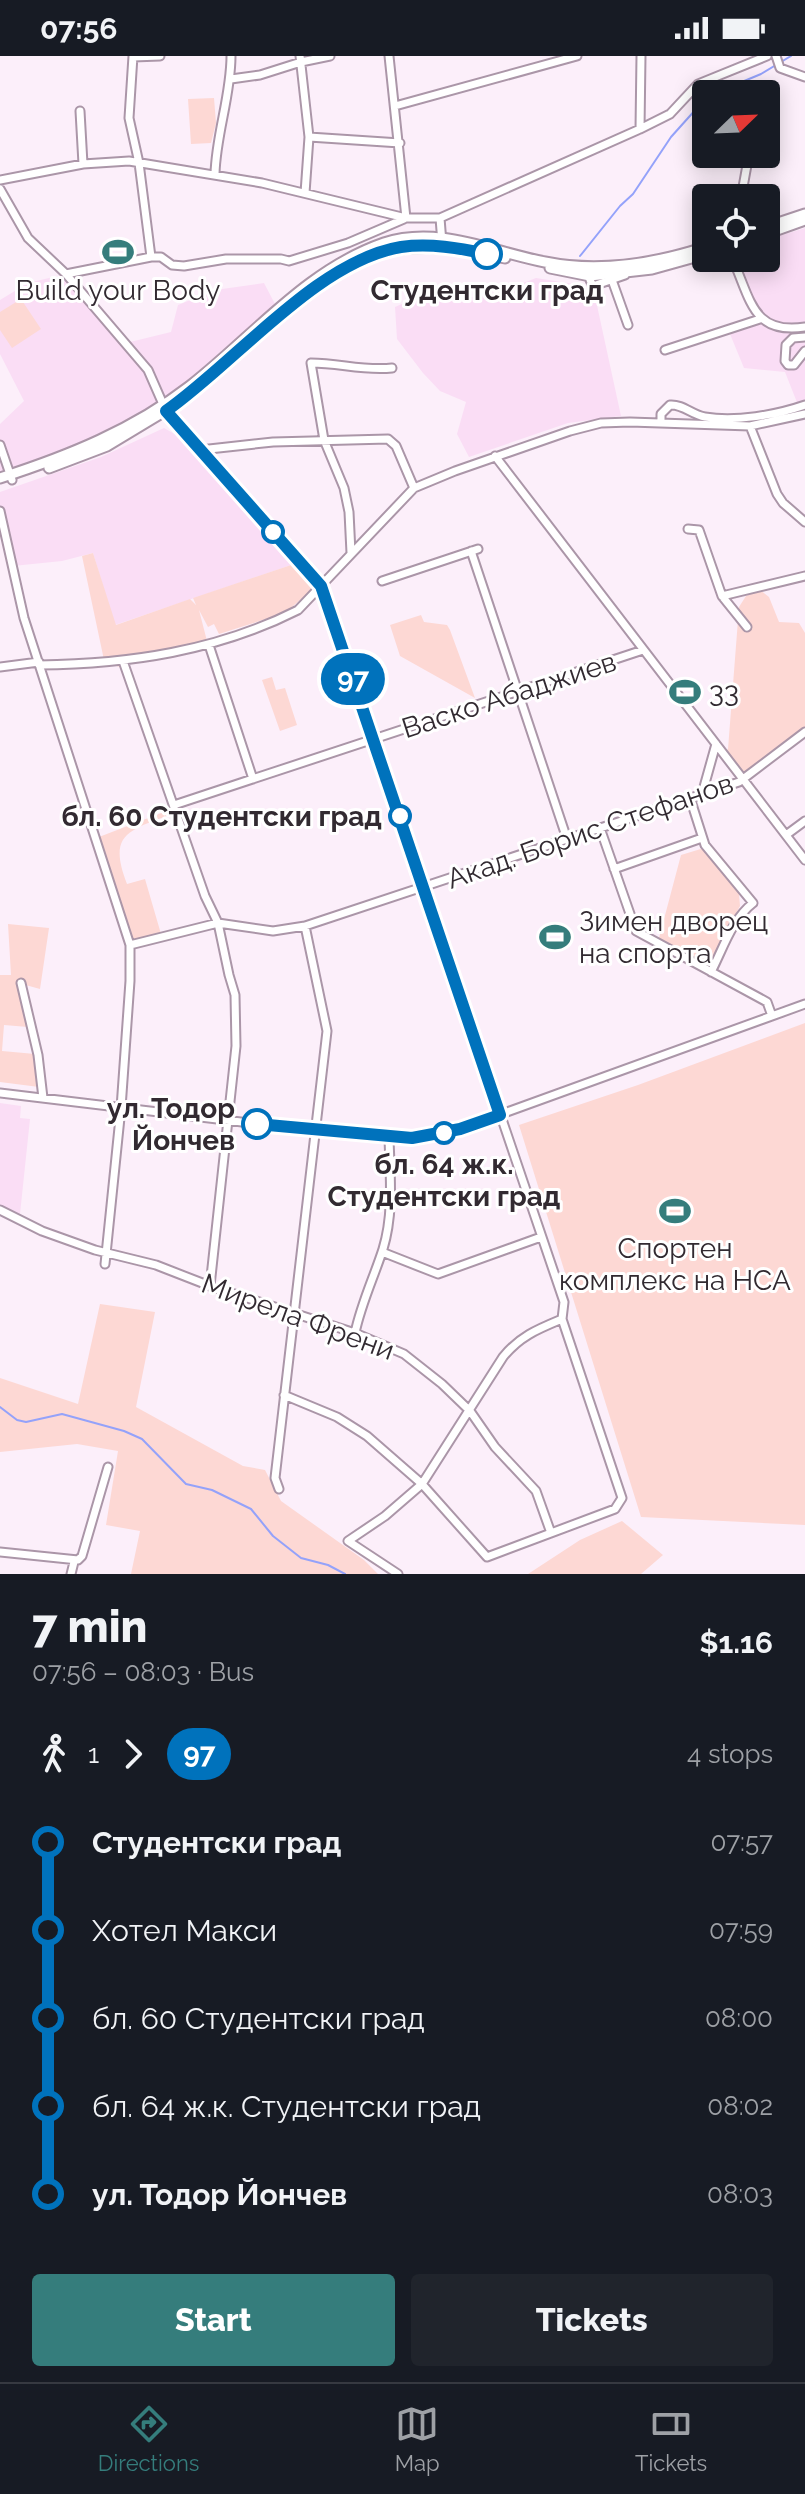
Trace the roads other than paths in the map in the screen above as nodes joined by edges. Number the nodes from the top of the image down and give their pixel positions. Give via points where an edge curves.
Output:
1 (133, 56) edge
2 (160, 56) edge
3 (231, 56) edge
4 (330, 56) edge
5 (389, 56) edge
6 (577, 56) edge
7 (641, 56) edge
8 (767, 56) edge
9 (300, 59) edge
10 (753, 59) edge
11 (778, 61) edge
12 (805, 77) edge
13 (231, 79) junction
14 (395, 106) junction
15 (80, 111) dead end
16 (640, 129) junction
17 (309, 137) junction
18 (400, 143) junction
19 (139, 163) junction
20 (83, 164) junction
21 (215, 174) junction
22 (0, 180) edge
23 (0, 189) edge
24 (305, 193) junction
25 (805, 214) edge
26 (406, 218) junction
27 (440, 218) junction
28 (805, 220) edge
29 (780, 222) edge
30 (780, 229) edge
31 (443, 242) junction
32 (692, 251) edge
33 (151, 257) junction
34 (692, 257) edge
35 (590, 272) junction
36 (632, 272) junction
37 (738, 272) edge
38 (69, 279) junction
39 (612, 280) junction
40 (760, 319) junction
41 (628, 325) dead end
42 (805, 327) edge
43 (805, 337) edge
44 (665, 350) dead end
45 (805, 351) edge
46 (392, 368) dead end
47 (805, 405) edge
48 (165, 408) junction
49 (805, 414) edge
50 (661, 422) junction
51 (750, 426) junction
52 (324, 440) junction
53 (0, 445) edge
54 (200, 450) junction
55 (495, 456) junction
56 (7, 477) edge
57 (0, 484) edge
58 (414, 488) junction
59 (0, 511) edge
60 (805, 521) edge
61 (688, 529) dead end
62 (351, 553) junction
63 (805, 576) edge
64 (382, 581) dead end
65 (321, 586) junction
66 (722, 596) junction
67 (747, 627) dead end
68 (209, 645) junction
69 (643, 650) junction
70 (123, 661) junction
71 (39, 663) junction
72 (0, 667) edge
73 (518, 692) junction
74 (805, 732) edge
75 (375, 739) junction
76 (716, 744) junction
77 (253, 779) junction
78 (743, 779) junction
79 (702, 794) junction
80 (690, 798) junction
81 (174, 805) junction
82 (805, 821) edge
83 (600, 828) junction
84 (786, 835) junction
85 (702, 838) junction
86 (567, 839) junction
87 (805, 860) edge
88 (614, 869) junction
89 (424, 887) junction
90 (218, 923) junction
91 (305, 926) junction
92 (130, 945) junction
93 (711, 972) junction
94 (21, 983) dead end
95 (805, 1004) edge
96 (772, 1016) junction
97 (0, 1093) edge
98 (43, 1098) junction
99 (121, 1108) junction
100 (500, 1115) junction
101 (227, 1120) junction
102 (317, 1131) junction
103 (389, 1137) junction
104 (0, 1210) edge
105 (541, 1237) junction
106 (382, 1252) junction
107 (108, 1253) junction
108 (105, 1264) dead end
109 (210, 1286) junction
110 (293, 1313) junction
111 (562, 1319) junction
112 (355, 1333) junction
113 (284, 1395) junction
114 (470, 1411) junction
115 (108, 1467) dead end
116 (422, 1484) junction
117 (279, 1489) dead end
118 (551, 1533) junction
119 (0, 1552) edge
120 (78, 1559) junction
121 (71, 1574) edge
122 (398, 1574) edge

1 - 2 street
1 - 19 street via 129,118
3 - 13 street
4 - 9 street
5 - 14 street
6 - 14 street
7 - 16 street
8 - 10 street
9 - 13 street via 260,75
9 - 17 street
10 - 16 street via 698,84 670,114
11 - 12 street
13 - 21 street via 218,130
14 - 18 street
15 - 20 street
16 - 27 street
17 - 18 street
17 - 24 street
18 - 26 street
19 - 20 street
19 - 21 street
19 - 33 street
20 - 22 street
21 - 24 street
23 - 38 street via 28,238
24 - 26 street
25 - 29 main road
26 - 27 street
26 - 33 street via 289,261 226,259 184,266
27 - 31 street
28 - 30 main road
31 - 35 main road
31 - 48 main road via 388,242 330,267
32 - 35 main road
33 - 38 street
34 - 36 main road
35 - 36 main road
35 - 39 street via 593,286
36 - 39 street
37 - 40 street
38 - 48 street via 148,370
39 - 41 street
40 - 42 street via 787,330
40 - 44 street
43 - 45 street via 786,345 786,363 794,365
46 - 52 street via 369,371 311,363
47 - 50 street via 734,418 697,415 670,405
48 - 54 street
48 - 56 main road via 94,444
49 - 51 street
50 - 51 street
50 - 55 street via 601,423
51 - 60 street via 777,494
52 - 54 street
52 - 58 street via 393,442
52 - 62 street via 344,488
53 - 56 street
54 - 65 street
55 - 58 street
55 - 69 street
56 - 57 main road
58 - 62 street
59 - 71 street
61 - 66 street via 699,530
62 - 65 street
63 - 66 street
64 - 73 street via 475,550
65 - 68 street via 298,610
65 - 75 street
66 - 67 street
68 - 70 street
68 - 77 street
69 - 73 street, Васко Абаджиев
69 - 76 street
70 - 71 street
70 - 81 street
71 - 72 street
71 - 92 street
73 - 75 street, Васко Абаджиев
73 - 86 street
74 - 78 street, Акад. Борис Стефанов
75 - 77 street, Васко Абаджиев
75 - 89 street
76 - 78 street
76 - 79 street
77 - 81 street, Васко Абаджиев
78 - 79 street, Акад. Борис Стефанов
78 - 84 street
79 - 80 street, Акад. Борис Стефанов
80 - 83 street, Акад. Борис Стефанов
80 - 85 street
81 - 90 street
82 - 84 street
83 - 86 street, Акад. Борис Стефанов
83 - 88 street
84 - 87 street
85 - 88 street
85 - 93 street via 753,903
86 - 89 street, Акад. Борис Стефанов
88 - 93 street via 636,931
89 - 91 street, Акад. Борис Стефанов
89 - 100 street
90 - 91 street, Акад. Борис Стефанов via 273,931
90 - 92 street, Акад. Борис Стефанов
90 - 101 street via 235,995 236,1046
91 - 102 street via 327,1031
92 - 99 street
93 - 96 street via 767,1002
94 - 98 street
95 - 96 street
96 - 100 street
97 - 98 street
98 - 99 street
99 - 101 street
99 - 107 street
100 - 103 street via 434,1136
100 - 105 street
101 - 102 street
101 - 109 street
102 - 103 street
102 - 110 street
103 - 106 street via 391,1214
104 - 107 street, Мирела Френи
105 - 106 street via 438,1274
105 - 111 street via 564,1302
106 - 112 street
107 - 108 street
107 - 109 street, Мирела Френи
109 - 110 street, Мирела Френи
110 - 112 street, Мирела Френи
110 - 113 street
111 - 114 street via 515,1343
111 - 118 street via 622,1498 615,1509
112 - 114 street, Мирела Френи via 404,1354
113 - 116 street via 367,1436
113 - 117 street via 275,1478
114 - 116 street
114 - 118 street, Мирела Френи via 536,1491
115 - 120 street
116 - 118 street via 487,1557
116 - 122 street via 348,1541
119 - 120 street
120 - 121 street

